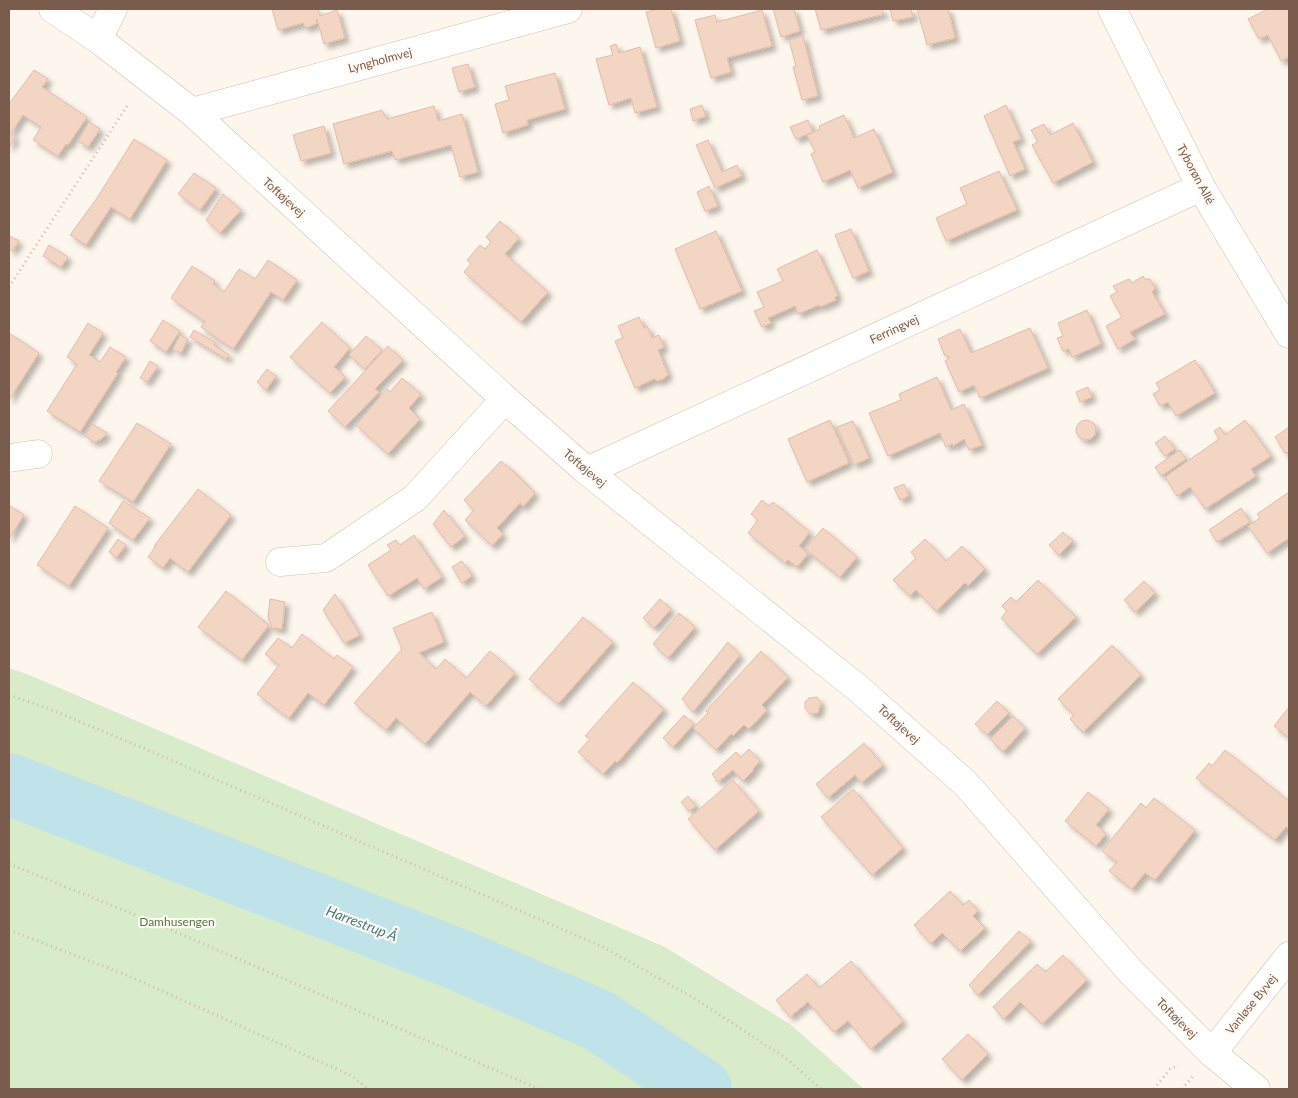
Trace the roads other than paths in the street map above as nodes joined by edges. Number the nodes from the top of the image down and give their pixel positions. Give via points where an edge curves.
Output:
1 (53, 9) edge
2 (113, 9) edge
3 (568, 9) edge
4 (1112, 9) edge
5 (98, 39) junction
6 (192, 112) junction
7 (1201, 187) junction
8 (1289, 334) edge
9 (505, 399) junction
10 (38, 454) dead end
11 (9, 458) edge
12 (587, 471) junction
13 (280, 562) dead end
14 (1289, 956) edge
15 (1212, 1053) junction
16 (1256, 1089) edge

1 - 5 street, Toftøjevej
2 - 5 street
3 - 6 street, Lyngholmvej
4 - 7 street, Tyborøn Allé
5 - 6 street, Toftøjevej
6 - 9 street, Toftøjevej
7 - 8 street, Tyborøn Allé
7 - 12 street, Ferringvej
9 - 12 street, Toftøjevej
9 - 13 street via 415,498 326,558
10 - 11 street
12 - 15 street, Toftøjevej via 860,690 966,784 1131,972
14 - 15 street, Vanløse Byvej
15 - 16 street, Toftøjevej

